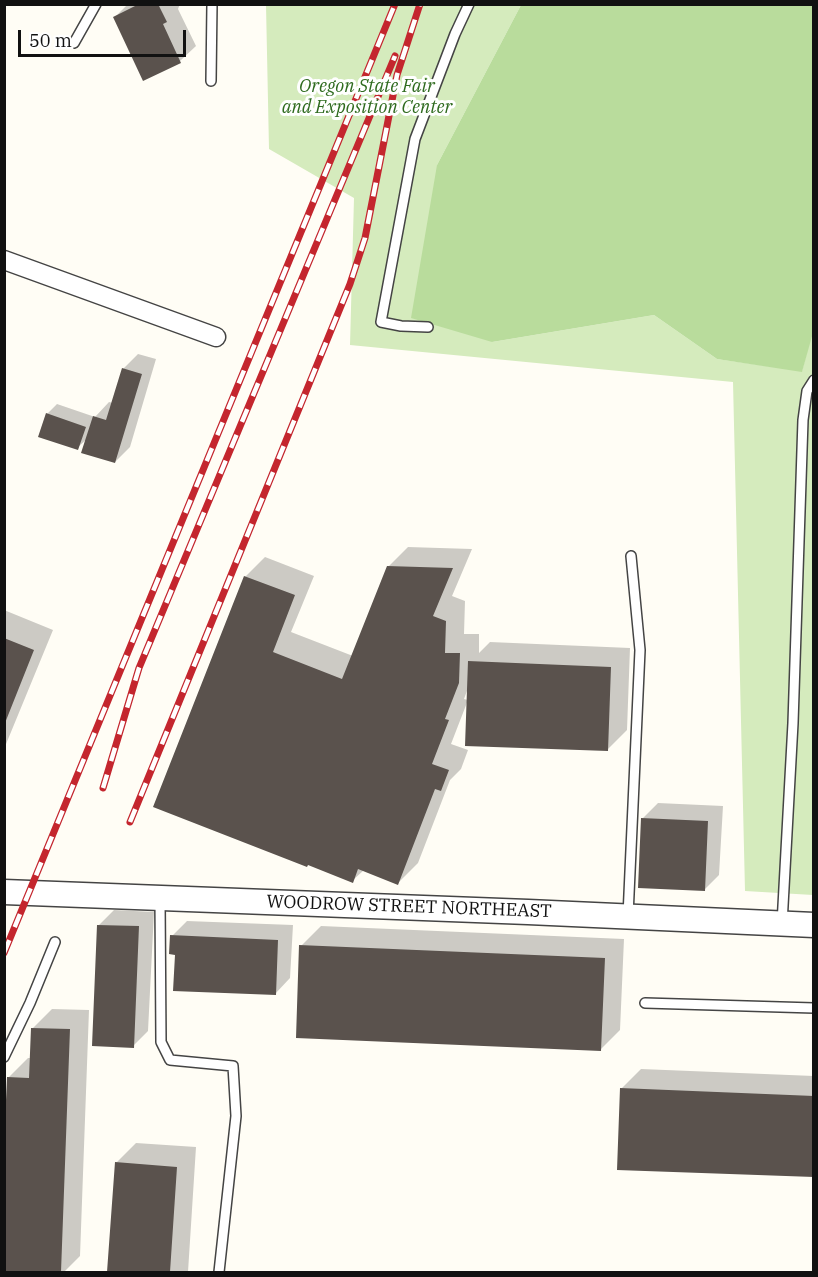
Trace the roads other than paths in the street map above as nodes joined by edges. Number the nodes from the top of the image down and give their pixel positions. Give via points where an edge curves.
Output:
1 (96, 4) edge
2 (212, 4) edge
3 (469, 4) edge
4 (74, 43) dead end
5 (211, 81) dead end
6 (4, 260) edge
7 (428, 327) dead end
8 (216, 337) dead end
9 (813, 380) edge
10 (631, 556) dead end
11 (4, 892) edge
12 (160, 897) junction
13 (628, 916) junction
14 (782, 924) junction
15 (813, 925) edge
16 (54, 942) dead end
17 (645, 1003) dead end
18 (813, 1008) edge
19 (4, 1057) edge
20 (219, 1272) edge

1 - 4 lane
2 - 5 lane
3 - 7 lane via 415,138 381,322
6 - 8 street
9 - 14 lane via 807,391 803,420
10 - 13 lane via 640,651
11 - 12 street, WOODROW STREET NORTHEAST
12 - 13 street, WOODROW STREET NORTHEAST
12 - 20 lane via 161,1042 170,1060 233,1066 236,1116
13 - 14 street, WOODROW STREET NORTHEAST
14 - 15 street, WOODROW STREET NORTHEAST
16 - 19 lane
17 - 18 lane

